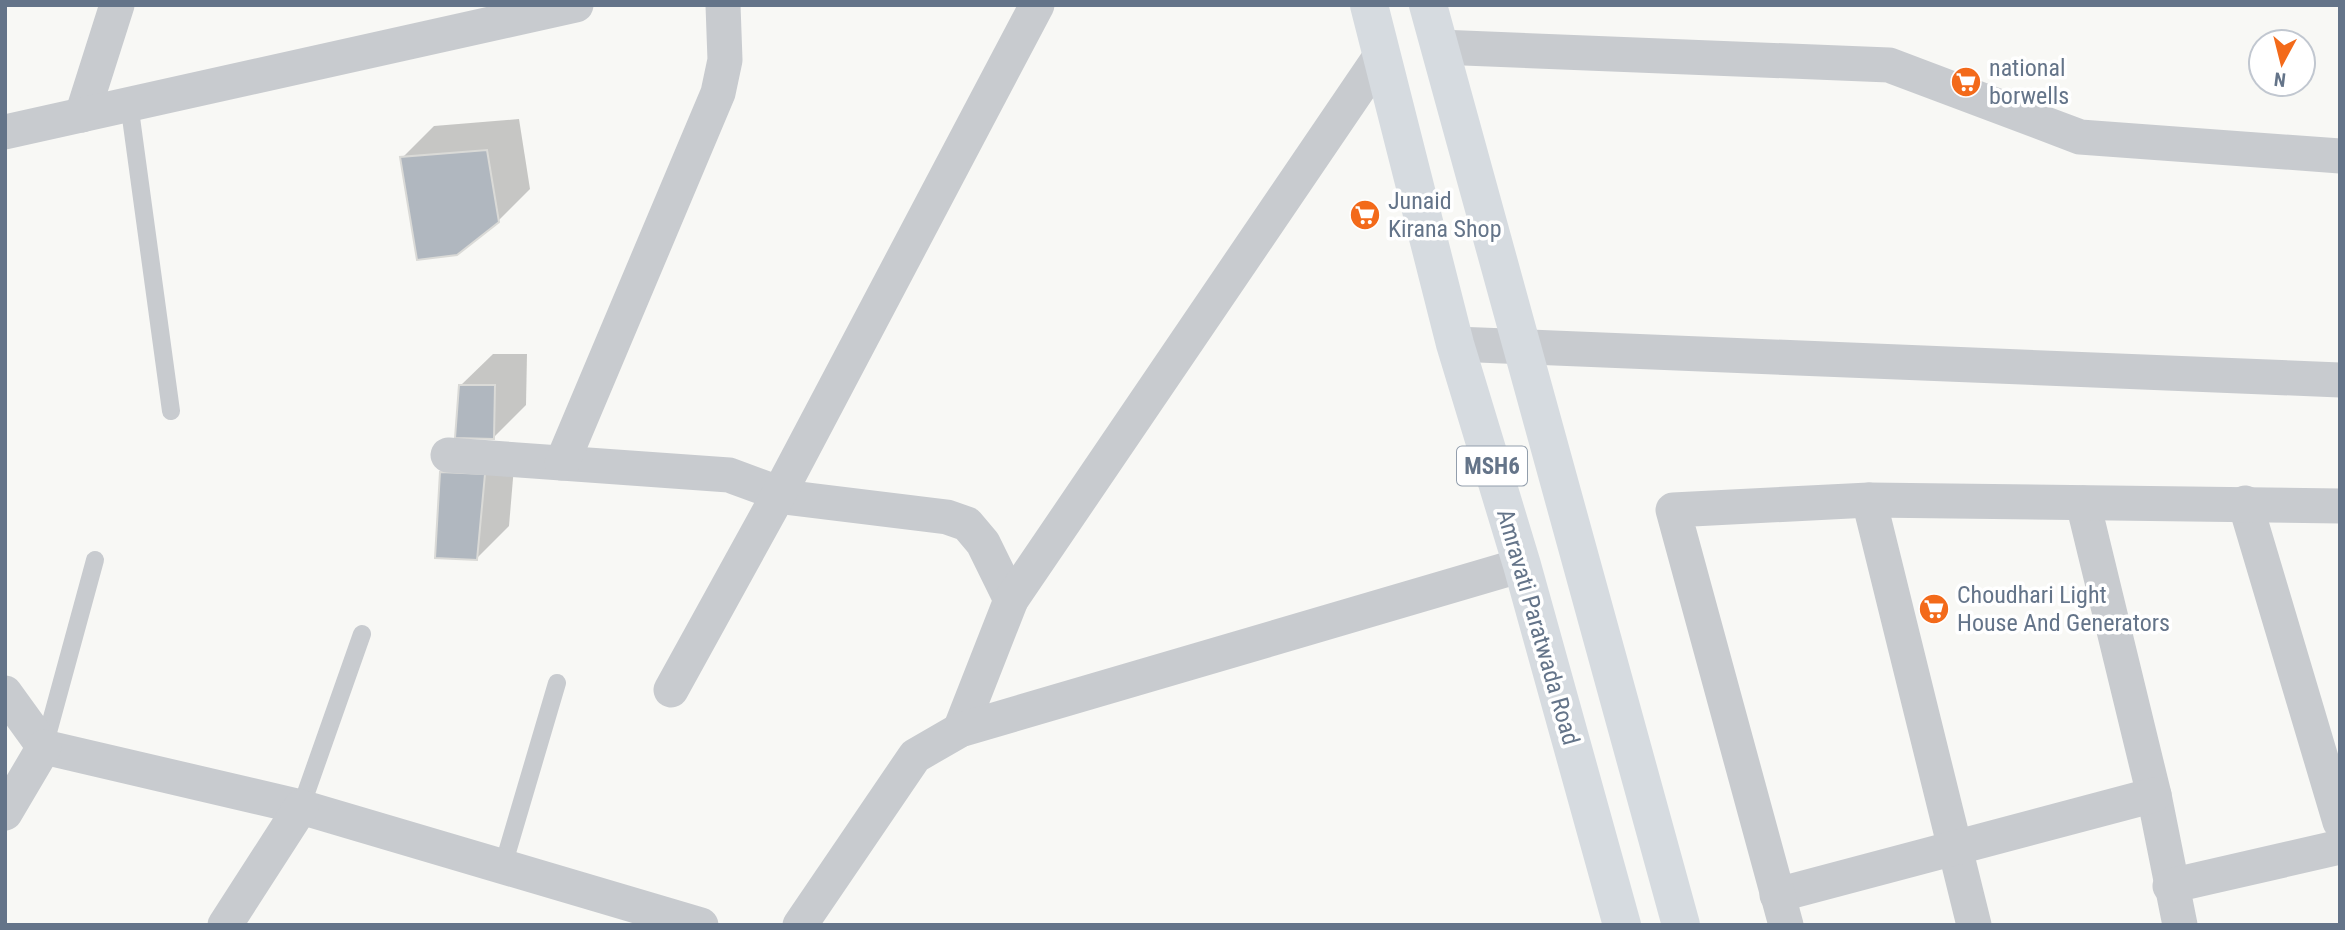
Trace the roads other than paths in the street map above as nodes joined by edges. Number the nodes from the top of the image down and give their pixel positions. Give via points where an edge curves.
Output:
1 (117, 5) edge
2 (576, 5) edge
3 (723, 5) edge
4 (1037, 5) edge
5 (1369, 5) edge
6 (1427, 5) edge
7 (1439, 47) junction
8 (1381, 54) junction
9 (129, 103) junction
10 (82, 115) junction
11 (5, 132) edge
12 (2340, 156) edge
13 (1455, 344) junction
14 (1521, 347) junction
15 (2340, 380) edge
16 (171, 411) dead end
17 (448, 455) dead end
18 (562, 463) junction
19 (779, 494) junction
20 (1869, 500) junction
21 (2083, 503) junction
22 (2245, 503) junction
23 (2340, 506) edge
24 (95, 560) dead end
25 (1522, 565) junction
26 (1011, 600) junction
27 (362, 634) dead end
28 (557, 683) dead end
29 (671, 690) dead end
30 (5, 693) edge
31 (960, 730) junction
32 (44, 747) junction
33 (2154, 795) junction
34 (301, 807) junction
35 (5, 813) edge
36 (2340, 822) edge
37 (2340, 847) edge
38 (1957, 849) junction
39 (503, 866) junction
40 (2170, 886) junction
41 (1782, 910) edge
42 (225, 925) edge
43 (701, 925) edge
44 (800, 925) edge
45 (1622, 925) edge
46 (1681, 925) edge
47 (1974, 925) edge
48 (2180, 925) edge

1 - 10 street
2 - 9 street
3 - 18 street via 725,60 718,93
4 - 19 street
5 - 8 main road, Amravati Paratwada Road / MSH6
6 - 7 main road, MSH6
7 - 12 street via 1889,65 2080,137
7 - 14 main road, MSH6
8 - 13 main road, Amravati Paratwada Road / MSH6
8 - 26 street
9 - 10 street
9 - 16 lane
10 - 11 street
13 - 14 street
13 - 25 main road, Amravati Paratwada Road / MSH6
14 - 15 street
14 - 46 main road, MSH6
17 - 18 street
18 - 19 street via 729,475
19 - 26 street via 947,517 967,524 983,543
19 - 29 street
20 - 21 street
20 - 38 street
20 - 41 street via 1674,510
21 - 22 street
21 - 33 street
22 - 23 street
22 - 36 street
24 - 32 lane
25 - 31 street
25 - 45 main road, Amravati Paratwada Road / MSH6
26 - 31 street
27 - 34 lane
28 - 39 lane
30 - 32 street
31 - 44 street via 915,756
32 - 34 street
32 - 35 street
33 - 38 street
33 - 40 street
34 - 39 street
34 - 42 street
37 - 40 street
38 - 41 street
38 - 47 street
39 - 43 street
40 - 48 street

